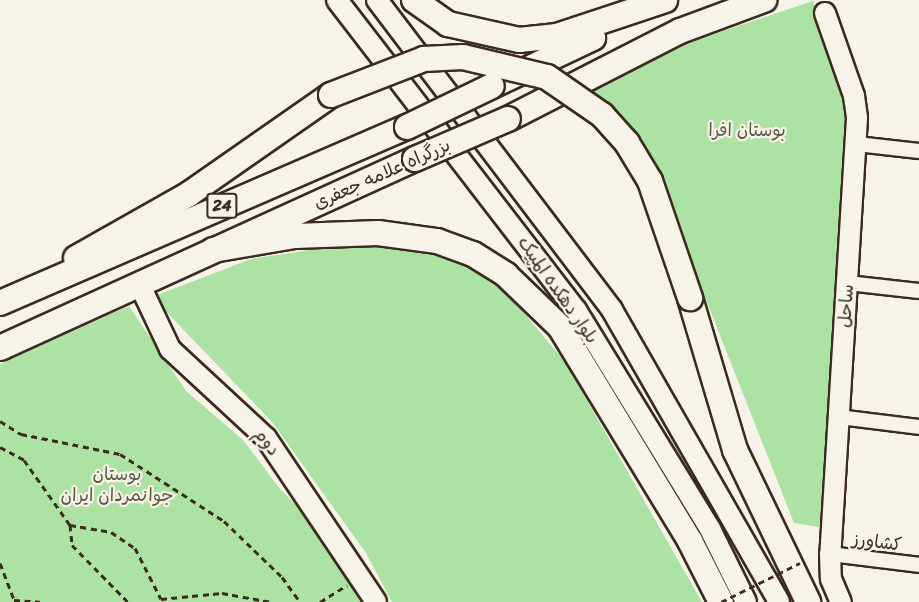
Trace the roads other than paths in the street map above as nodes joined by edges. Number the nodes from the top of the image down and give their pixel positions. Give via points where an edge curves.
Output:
1 (337, 0) edge
2 (377, 0) edge
3 (414, 0) edge
4 (664, 0) edge
5 (670, 0) edge
6 (764, 0) edge
7 (825, 13) dead end
8 (857, 144) junction
9 (919, 151) edge
10 (213, 250) junction
11 (848, 283) junction
12 (37, 286) junction
13 (919, 291) edge
14 (145, 296) dead end
15 (0, 303) edge
16 (0, 348) edge
17 (839, 417) junction
18 (919, 427) edge
19 (830, 554) junction
20 (919, 565) edge
21 (376, 602) edge
22 (721, 602) edge
23 (746, 602) edge
24 (779, 602) edge
25 (808, 602) edge
26 (841, 602) edge

1 - 23 main road, بلوار دهکده المپیک via 576,310 710,529
2 - 24 main road, بلوار دهکده المپیک via 612,310
3 - 4 highway via 448,24 519,40 557,36
5 - 12 highway, بزرگراه علامه جعفری / 24, bridge via 407,127
6 - 10 highway, بزرگراه علامه جعفری / 24, bridge via 680,31 508,118
7 - 8 main road, ساحل via 854,96
8 - 9 street
8 - 11 main road, ساحل
10 - 16 highway, بزرگراه علامه جعفری / 24
10 - 22 highway via 295,236 378,233 437,241 472,254 506,275 560,327 690,541
11 - 13 street
11 - 17 main road, ساحل
12 - 15 highway, بزرگراه علامه جعفری / 24
12 - 25 highway, bridge via 101,240 189,194 331,95 424,59 463,57 547,77 602,115 627,144 650,181 735,450
14 - 21 main road, دوم via 170,349 266,438
17 - 18 street
17 - 19 main road, ساحل
19 - 20 street, کشاورز
19 - 26 main road, ساحل via 831,579

